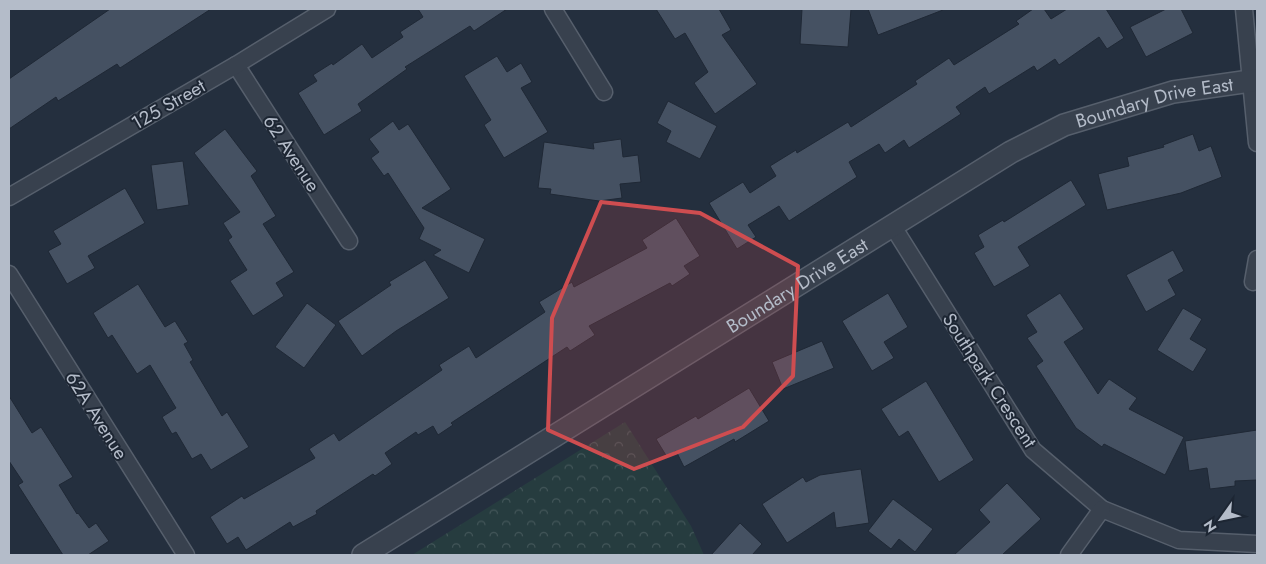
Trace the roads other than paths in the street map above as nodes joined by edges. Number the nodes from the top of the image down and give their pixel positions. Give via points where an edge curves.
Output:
1 (327, 9) edge
2 (553, 9) edge
3 (1244, 9) edge
4 (236, 65) junction
5 (1255, 80) edge
6 (604, 92) dead end
7 (1257, 143) edge
8 (9, 197) edge
9 (892, 225) junction
10 (348, 241) dead end
11 (1257, 259) edge
12 (9, 274) edge
13 (1253, 282) dead end
14 (1102, 508) junction
15 (1257, 544) edge
16 (186, 555) edge
17 (363, 555) edge
18 (1069, 555) edge

1 - 4 street, 125 Street
2 - 6 street
3 - 5 street
4 - 8 street, 125 Street
4 - 10 street, 62 Avenue
5 - 7 street
5 - 9 street, Boundary Drive East via 1173,92 1064,125 1011,152
9 - 14 street, Southpark Crescent via 1033,450
9 - 17 street, Boundary Drive East
11 - 13 street
12 - 16 street, 62A Avenue
14 - 15 street, Southpark Crescent via 1180,540
14 - 18 street

